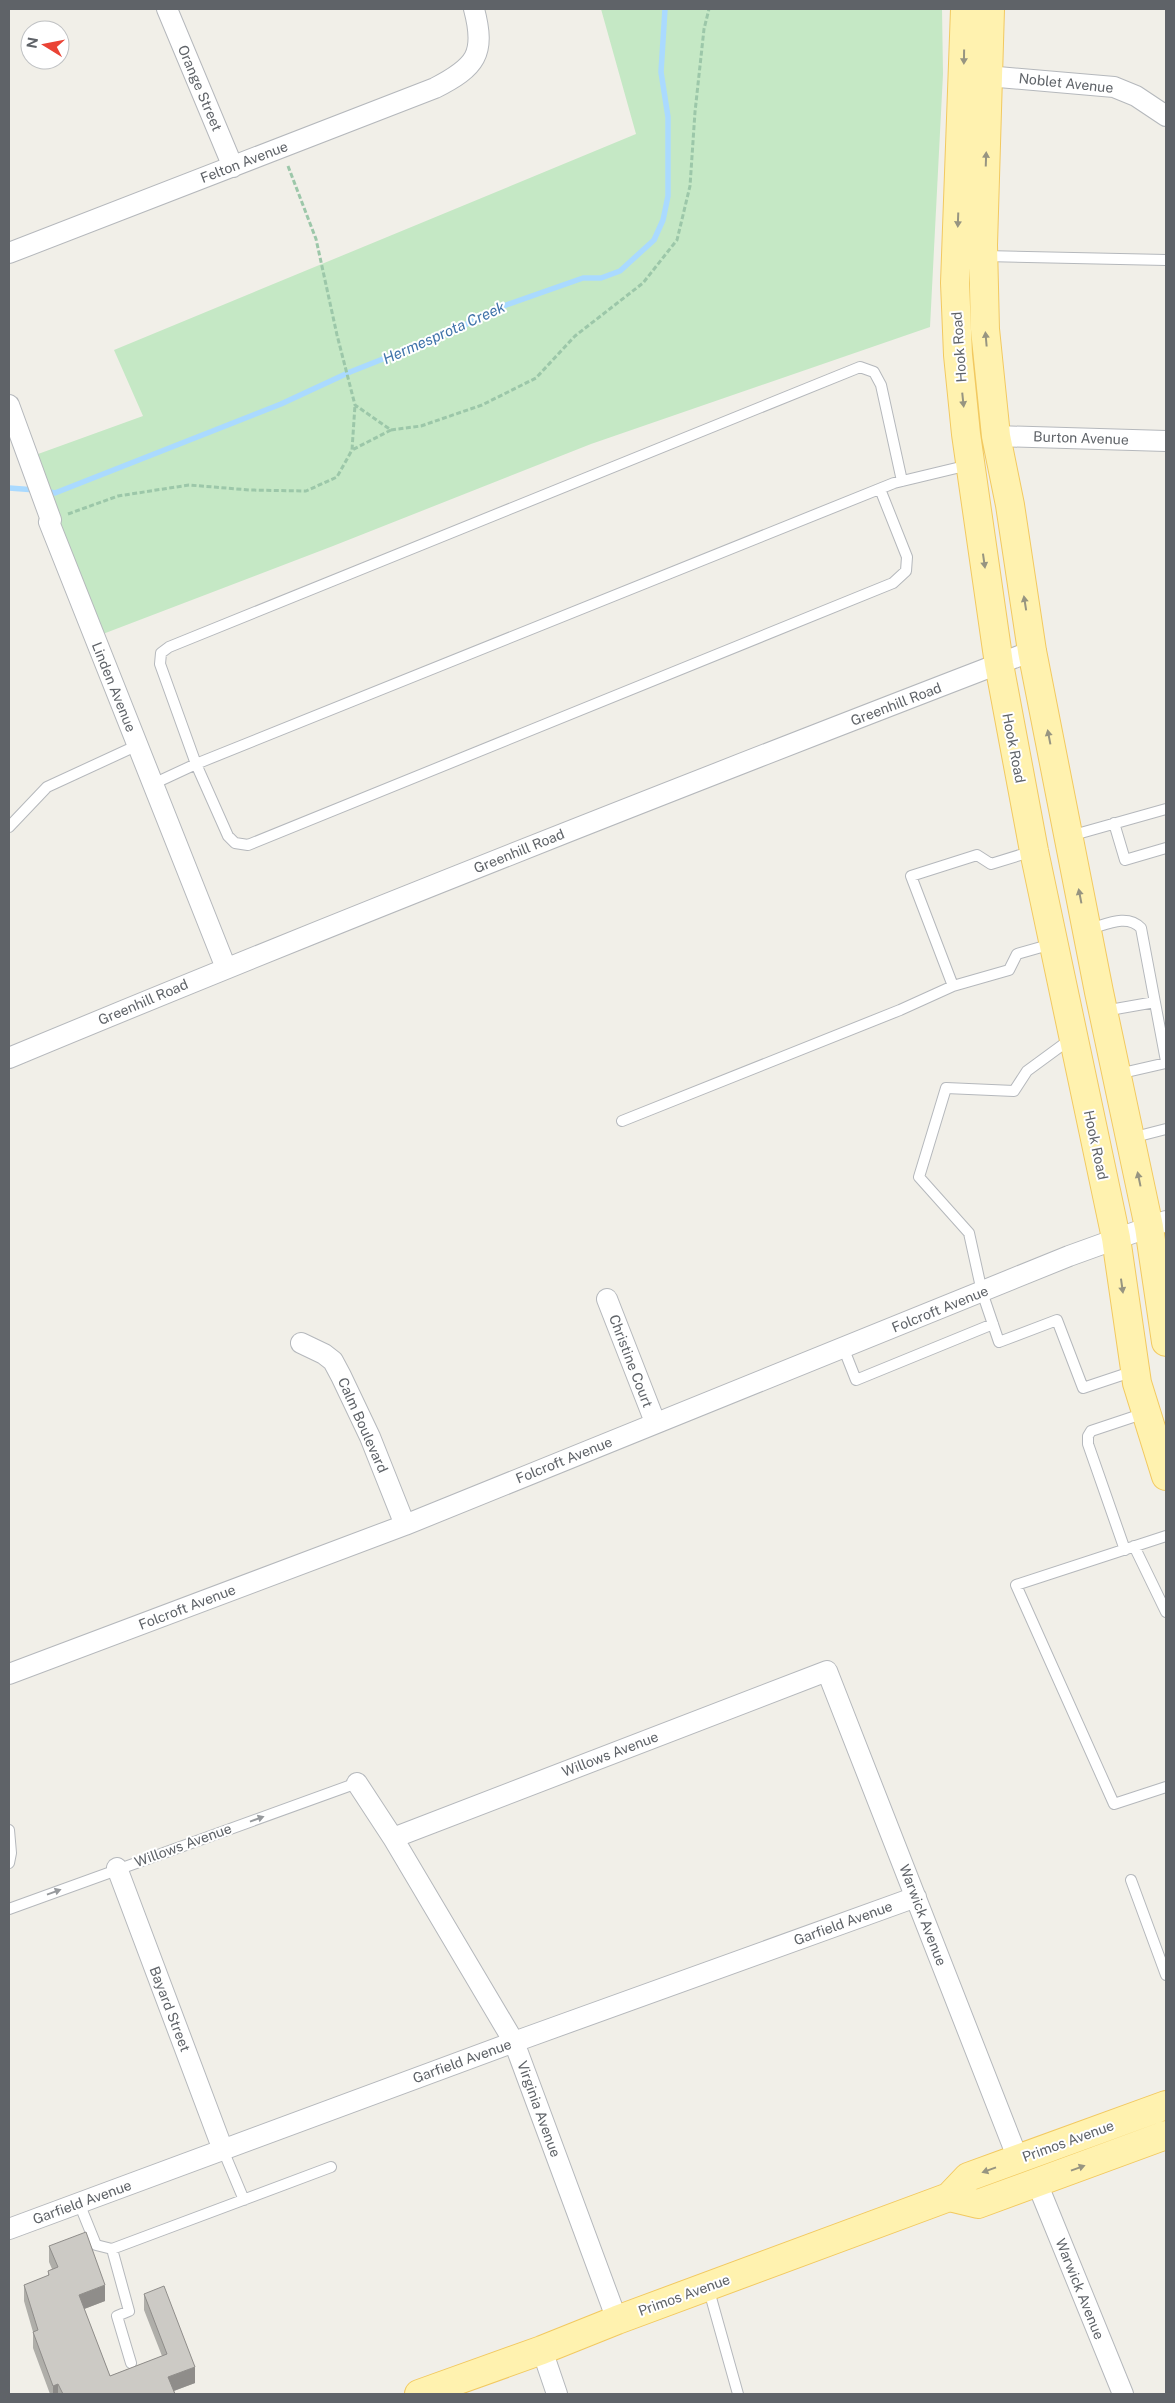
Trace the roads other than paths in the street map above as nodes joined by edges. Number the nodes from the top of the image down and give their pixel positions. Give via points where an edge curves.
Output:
1 (167, 9) edge
2 (474, 9) edge
3 (964, 9) edge
4 (990, 9) edge
5 (987, 76) junction
6 (1166, 116) edge
7 (233, 166) junction
8 (9, 253) edge
9 (983, 256) junction
10 (1166, 260) edge
11 (9, 405) edge
12 (996, 436) junction
13 (1166, 441) edge
14 (970, 465) junction
15 (902, 481) junction
16 (880, 489) junction
17 (1032, 651) junction
18 (999, 664) junction
19 (138, 745) junction
20 (196, 764) junction
21 (153, 784) junction
22 (1166, 809) edge
23 (1114, 824) junction
24 (9, 827) edge
25 (1069, 836) junction
26 (1166, 848) edge
27 (1034, 851) junction
28 (1087, 929) junction
29 (1052, 944) junction
30 (226, 968) junction
31 (954, 986) junction
32 (1155, 1002) junction
33 (1103, 1011) junction
34 (1072, 1037) junction
35 (9, 1058) edge
36 (1166, 1062) edge
37 (1117, 1074) junction
38 (622, 1121) dead end
39 (1166, 1129) edge
40 (1130, 1138) junction
41 (1158, 1224) edge
42 (1116, 1238) junction
43 (982, 1292) junction
44 (607, 1299) dead end
45 (993, 1324) junction
46 (1166, 1342) edge
47 (301, 1343) dead end
48 (843, 1347) junction
49 (1135, 1371) junction
50 (1145, 1412) junction
51 (655, 1422) junction
52 (1166, 1476) edge
53 (405, 1525) junction
54 (1166, 1536) edge
55 (1129, 1548) junction
56 (1166, 1612) edge
57 (827, 1671) joint
58 (9, 1674) edge
59 (357, 1783) joint
60 (1166, 1787) edge
61 (9, 1830) edge
62 (393, 1838) junction
63 (9, 1863) edge
64 (117, 1868) junction
65 (1130, 1880) dead end
66 (916, 1897) junction
67 (9, 1909) edge
68 (1166, 1975) edge
69 (514, 2042) junction
70 (1166, 2104) edge
71 (1166, 2135) edge
72 (223, 2150) junction
73 (1018, 2159) junction
74 (331, 2167) dead end
75 (1037, 2183) junction
76 (949, 2197) junction
77 (244, 2200) junction
78 (79, 2203) junction
79 (9, 2229) edge
80 (112, 2249) junction
81 (707, 2286) junction
82 (617, 2320) junction
83 (542, 2350) junction
84 (131, 2363) dead end
85 (419, 2394) edge
86 (557, 2394) edge
87 (738, 2394) edge
88 (1123, 2394) edge

1 - 7 street, Orange Street
2 - 7 street, Felton Avenue via 480,45 465,71 435,88
3 -> 14 main road, Hook Road via 956,283 958,355
4 - 5 main road, Hook Road
5 - 6 street, Noblet Avenue via 1114,87 1136,96
9 -> 5 main road, Hook Road
7 - 8 street, Felton Avenue
9 - 10 lane
12 -> 9 main road, Hook Road via 985,329
11 - 19 street, Linden Avenue via 51,520 49,522
12 - 13 street, Burton Avenue
17 -> 12 main road, Hook Road
14 - 15 lane
14 -> 18 main road, Hook Road
15 - 16 lane
15 - 20 lane via 882,385 874,372 860,367 852,370 169,647 161,653 160,664
16 - 20 lane
16 - 20 lane via 906,557 906,571 893,583 248,845 235,843 228,836
17 - 18 street, Greenhill Road
25 -> 17 main road, Hook Road
18 - 27 main road, Hook Road
18 - 30 street, Greenhill Road
19 - 21 street, Linden Avenue
19 - 24 lane via 46,787
20 - 21 lane
21 - 30 street, Linden Avenue
22 - 23 lane
23 - 25 lane
23 - 26 lane via 1125,860
28 -> 25 main road, Hook Road
27 - 29 main road, Hook Road
27 - 31 lane via 991,864 977,855 910,876
28 - 32 lane via 1127,919 1136,922 1141,928
28 - 33 main road, Hook Road
29 - 31 lane via 1017,954 1009,970
29 - 34 main road, Hook Road
30 - 35 street, Greenhill Road
31 - 38 lane
32 - 33 lane
32 - 36 lane
33 - 37 main road, Hook Road
34 - 42 main road, Hook Road
34 - 43 lane via 1027,1071 1014,1091 946,1088 918,1177 969,1233
36 - 37 lane
37 - 40 main road, Hook Road
39 - 40 lane
41 -> 40 main road, Hook Road
41 - 42 street, Folcroft Avenue
41 - 46 main road, Hook Road
42 - 43 street, Folcroft Avenue
42 -> 49 main road, Hook Road
43 - 45 lane
43 - 48 street, Folcroft Avenue
44 - 51 street, Christine Court
45 - 48 lane via 856,1380
45 - 49 lane via 999,1342 1057,1320 1083,1388
47 - 53 street, Calm Boulevard via 333,1361 342,1376
48 - 51 street, Folcroft Avenue
49 - 50 main road, Hook Road
50 - 52 main road, Hook Road
50 - 55 lane via 1091,1431 1088,1436 1088,1444
51 - 53 street, Folcroft Avenue
53 - 58 street, Folcroft Avenue
54 - 55 lane
55 - 56 lane
55 - 60 lane via 1016,1585 1114,1804
57 - 62 street, Willows Avenue
57 - 66 street, Warwick Avenue
59 - 62 street, Virginia Avenue
64 -> 59 lane, Willows Avenue
61 - 63 lane
62 - 69 street, Virginia Avenue
67 -> 64 lane, Willows Avenue
64 - 72 street, Bayard Street
65 - 68 lane
66 - 69 street, Garfield Avenue
66 - 73 street, Warwick Avenue
69 - 72 street, Garfield Avenue
69 - 82 street, Virginia Avenue
70 - 73 main road, Primos Avenue
75 -> 71 main road, Primos Avenue
72 - 77 lane
72 - 78 street, Garfield Avenue
73 -> 76 main road, Primos Avenue via 968,2178
74 - 77 lane
75 - 76 main road, Primos Avenue via 978,2204
75 - 88 street, Warwick Avenue
76 - 81 main road, Primos Avenue
77 - 80 lane
78 - 79 street, Garfield Avenue
78 - 80 lane via 96,2245
80 - 84 lane via 128,2311 118,2316
81 - 82 main road, Primos Avenue
81 - 87 lane
82 - 83 main road, Primos Avenue
83 - 85 main road, Primos Avenue
83 - 86 street

